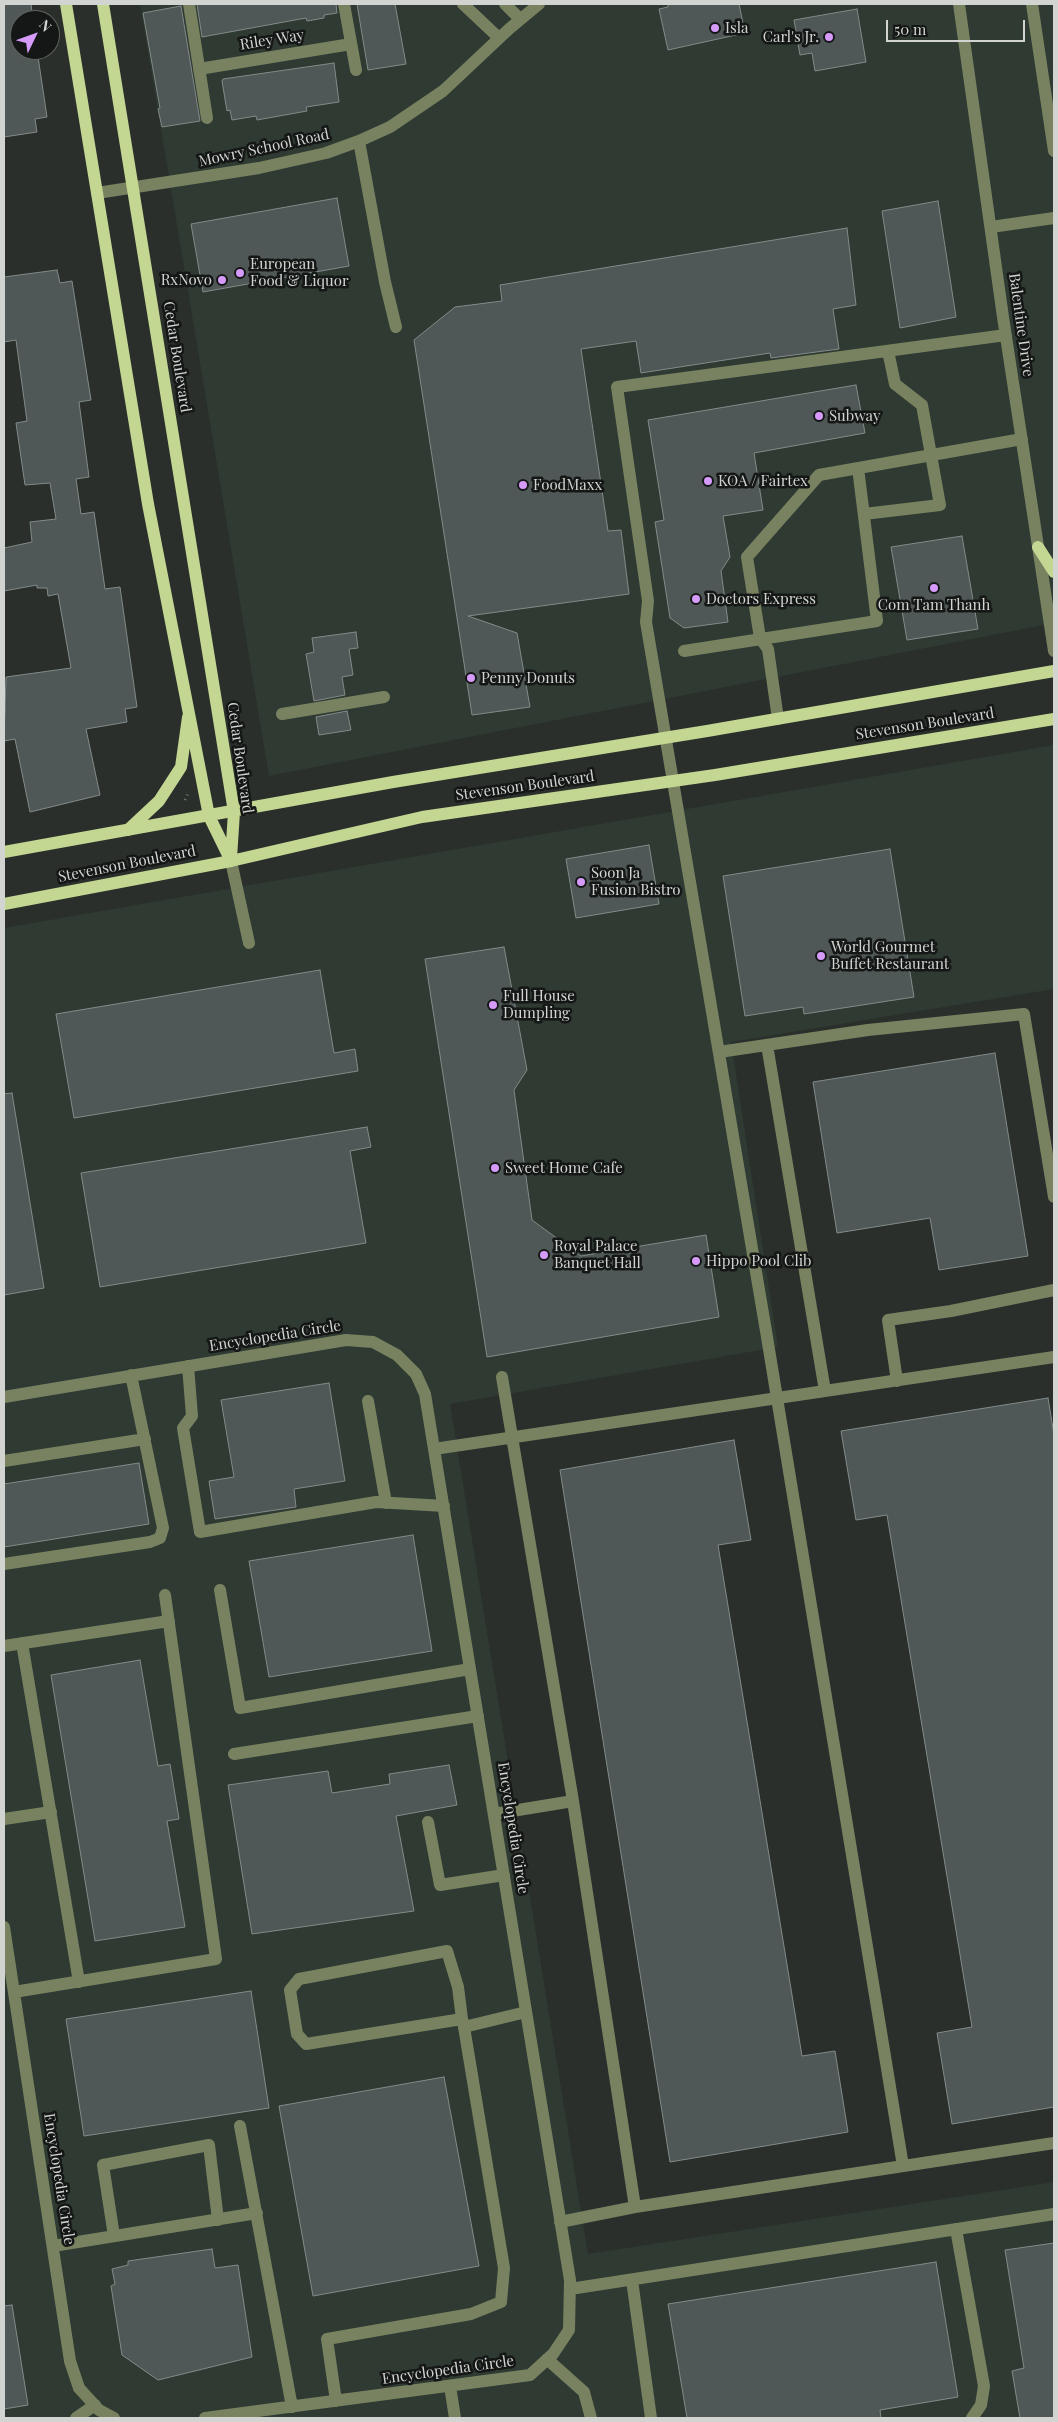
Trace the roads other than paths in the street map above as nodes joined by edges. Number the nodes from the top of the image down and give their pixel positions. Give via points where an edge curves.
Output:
1 (66, 4) edge
2 (103, 4) edge
3 (190, 4) edge
4 (344, 4) edge
5 (464, 4) edge
6 (505, 4) edge
7 (539, 4) edge
8 (959, 4) edge
9 (1032, 4) edge
10 (520, 20) junction
11 (500, 38) junction
12 (351, 44) junction
13 (199, 69) junction
14 (356, 70) dead end
15 (1051, 112) edge
16 (207, 118) dead end
17 (359, 141) junction
18 (1054, 151) edge
19 (133, 188) junction
20 (97, 193) junction
21 (1054, 218) edge
22 (991, 227) junction
23 (396, 327) dead end
24 (1006, 335) junction
25 (888, 351) junction
26 (1022, 439) junction
27 (931, 455) junction
28 (858, 468) junction
29 (864, 514) junction
30 (1038, 547) junction
31 (1054, 572) edge
32 (760, 638) junction
33 (684, 651) dead end
34 (1054, 651) edge
35 (1054, 671) edge
36 (384, 697) dead end
37 (189, 707) junction
38 (282, 714) dead end
39 (778, 719) junction
40 (1054, 719) edge
41 (665, 738) junction
42 (672, 781) junction
43 (234, 812) junction
44 (209, 816) junction
45 (128, 830) junction
46 (4, 852) edge
47 (231, 861) junction
48 (4, 904) edge
49 (249, 943) dead end
50 (767, 1045) junction
51 (719, 1052) junction
52 (1054, 1198) edge
53 (1054, 1290) edge
54 (1054, 1357) edge
55 (188, 1366) junction
56 (131, 1375) junction
57 (502, 1377) dead end
58 (897, 1381) junction
59 (825, 1391) junction
60 (4, 1397) edge
61 (777, 1398) junction
62 (368, 1401) dead end
63 (513, 1437) junction
64 (146, 1439) junction
65 (434, 1449) junction
66 (4, 1461) edge
67 (386, 1503) junction
68 (444, 1506) junction
69 (4, 1564) edge
70 (220, 1590) dead end
71 (165, 1595) dead end
72 (169, 1621) junction
73 (22, 1643) junction
74 (4, 1646) edge
75 (470, 1669) junction
76 (478, 1716) junction
77 (234, 1754) dead end
78 (572, 1801) junction
79 (51, 1812) junction
80 (494, 1814) junction
81 (4, 1819) edge
82 (428, 1822) dead end
83 (504, 1875) junction
84 (4, 1927) edge
85 (79, 1982) junction
86 (14, 1992) junction
87 (10, 2007) edge
88 (526, 2012) junction
89 (463, 2023) junction
90 (240, 2126) dead end
91 (1054, 2143) edge
92 (903, 2166) junction
93 (635, 2207) junction
94 (257, 2213) junction
95 (1054, 2214) edge
96 (218, 2220) junction
97 (560, 2222) junction
98 (956, 2229) junction
99 (114, 2236) junction
100 (53, 2246) junction
101 (632, 2280) junction
102 (570, 2289) junction
103 (547, 2359) junction
104 (450, 2386) junction
105 (336, 2401) junction
106 (95, 2405) junction
107 (292, 2407) junction
108 (76, 2418) edge
109 (114, 2418) edge
110 (205, 2418) edge
111 (455, 2418) edge
112 (591, 2418) edge
113 (651, 2418) edge
114 (972, 2418) edge

1 - 20 main road
2 - 19 main road, Cedar Boulevard
3 - 13 street
4 - 12 street
5 - 11 street
6 - 10 street
7 - 10 street, Mowry School Road
8 - 22 street, Balentine Drive
9 - 15 street
10 - 11 street, Mowry School Road
11 - 17 street, Mowry School Road via 436,96 390,127
12 - 13 street, Riley Way
12 - 14 street
13 - 16 street
15 - 18 street
17 - 19 street, Mowry School Road via 286,163
17 - 23 street
19 - 20 street, Mowry School Road
19 - 43 main road, Cedar Boulevard
20 - 37 main road via 148,504
21 - 22 street
22 - 24 street, Balentine Drive
24 - 25 street
24 - 26 street, Balentine Drive
25 - 27 street via 895,384 922,405
25 - 41 street via 616,387 648,601 646,622
26 - 27 street
26 - 30 street, Balentine Drive
27 - 28 street
27 - 29 street via 940,505
28 - 29 street
28 - 32 street via 819,475 747,557
29 - 32 street via 877,621
30 - 31 main road
30 - 34 street, Balentine Drive
32 - 33 street
32 - 39 street via 768,649
35 - 39 main road, Stevenson Boulevard
36 - 38 street
37 - 44 main road
37 - 45 main road via 181,767 159,801
39 - 41 main road, Stevenson Boulevard
40 - 42 main road, Stevenson Boulevard
41 - 42 street
41 - 43 main road, Stevenson Boulevard via 393,782
42 - 47 main road, Stevenson Boulevard via 422,817
42 - 51 street
43 - 44 main road, Stevenson Boulevard
43 - 47 main road, Cedar Boulevard
44 - 45 main road, Stevenson Boulevard
44 - 47 main road
45 - 46 main road, Stevenson Boulevard
47 - 48 main road, Stevenson Boulevard
47 - 49 street
50 - 51 street
50 - 52 street via 868,1030 1024,1014
50 - 59 street
51 - 61 street
53 - 58 street via 888,1320
54 - 58 street
55 - 56 street, Encyclopedia Circle
55 - 65 street, Encyclopedia Circle via 346,1340 374,1342 397,1355 416,1374 425,1394
55 - 67 street via 192,1416 183,1428 200,1532 376,1502
56 - 60 street, Encyclopedia Circle
56 - 64 street
57 - 63 street
58 - 59 street
59 - 61 street
61 - 63 street
61 - 92 street
62 - 67 street
63 - 65 street
63 - 78 street
64 - 66 street
64 - 69 street via 163,1528 160,1538
65 - 68 street, Encyclopedia Circle
67 - 68 street
68 - 75 street, Encyclopedia Circle
70 - 75 street via 240,1708
71 - 72 street
72 - 73 street
72 - 85 street via 216,1959
73 - 74 street
73 - 79 street
75 - 76 street, Encyclopedia Circle
76 - 77 street
76 - 80 street, Encyclopedia Circle
78 - 80 street
78 - 93 street
79 - 81 street
79 - 85 street
80 - 83 street, Encyclopedia Circle
82 - 83 street via 440,1885
83 - 88 street, Encyclopedia Circle
84 - 86 street, Encyclopedia Circle
85 - 86 street
86 - 87 street, Encyclopedia Circle
87 - 100 street, Encyclopedia Circle
88 - 89 street
88 - 97 street, Encyclopedia Circle
89 - 89 street via 458,1987 447,1951 299,1979 290,1990 297,2034 306,2044
89 - 105 street via 504,2268 501,2302 471,2314 327,2339
90 - 94 street
91 - 92 street
92 - 93 street
93 - 97 street
94 - 96 street
94 - 107 street
95 - 98 street
96 - 99 street
96 - 99 street via 209,2145 102,2165
97 - 102 street, Encyclopedia Circle
98 - 101 street
98 - 114 street via 984,2386 981,2405
99 - 100 street
100 - 106 street, Encyclopedia Circle via 70,2361 79,2388
101 - 102 street
101 - 113 street
102 - 103 street, Encyclopedia Circle via 569,2330
103 - 104 street, Encyclopedia Circle via 530,2375
103 - 112 street via 584,2392
104 - 105 street, Encyclopedia Circle
104 - 111 street
105 - 107 street, Encyclopedia Circle
106 - 108 street
106 - 109 street, Encyclopedia Circle
107 - 110 street, Encyclopedia Circle

